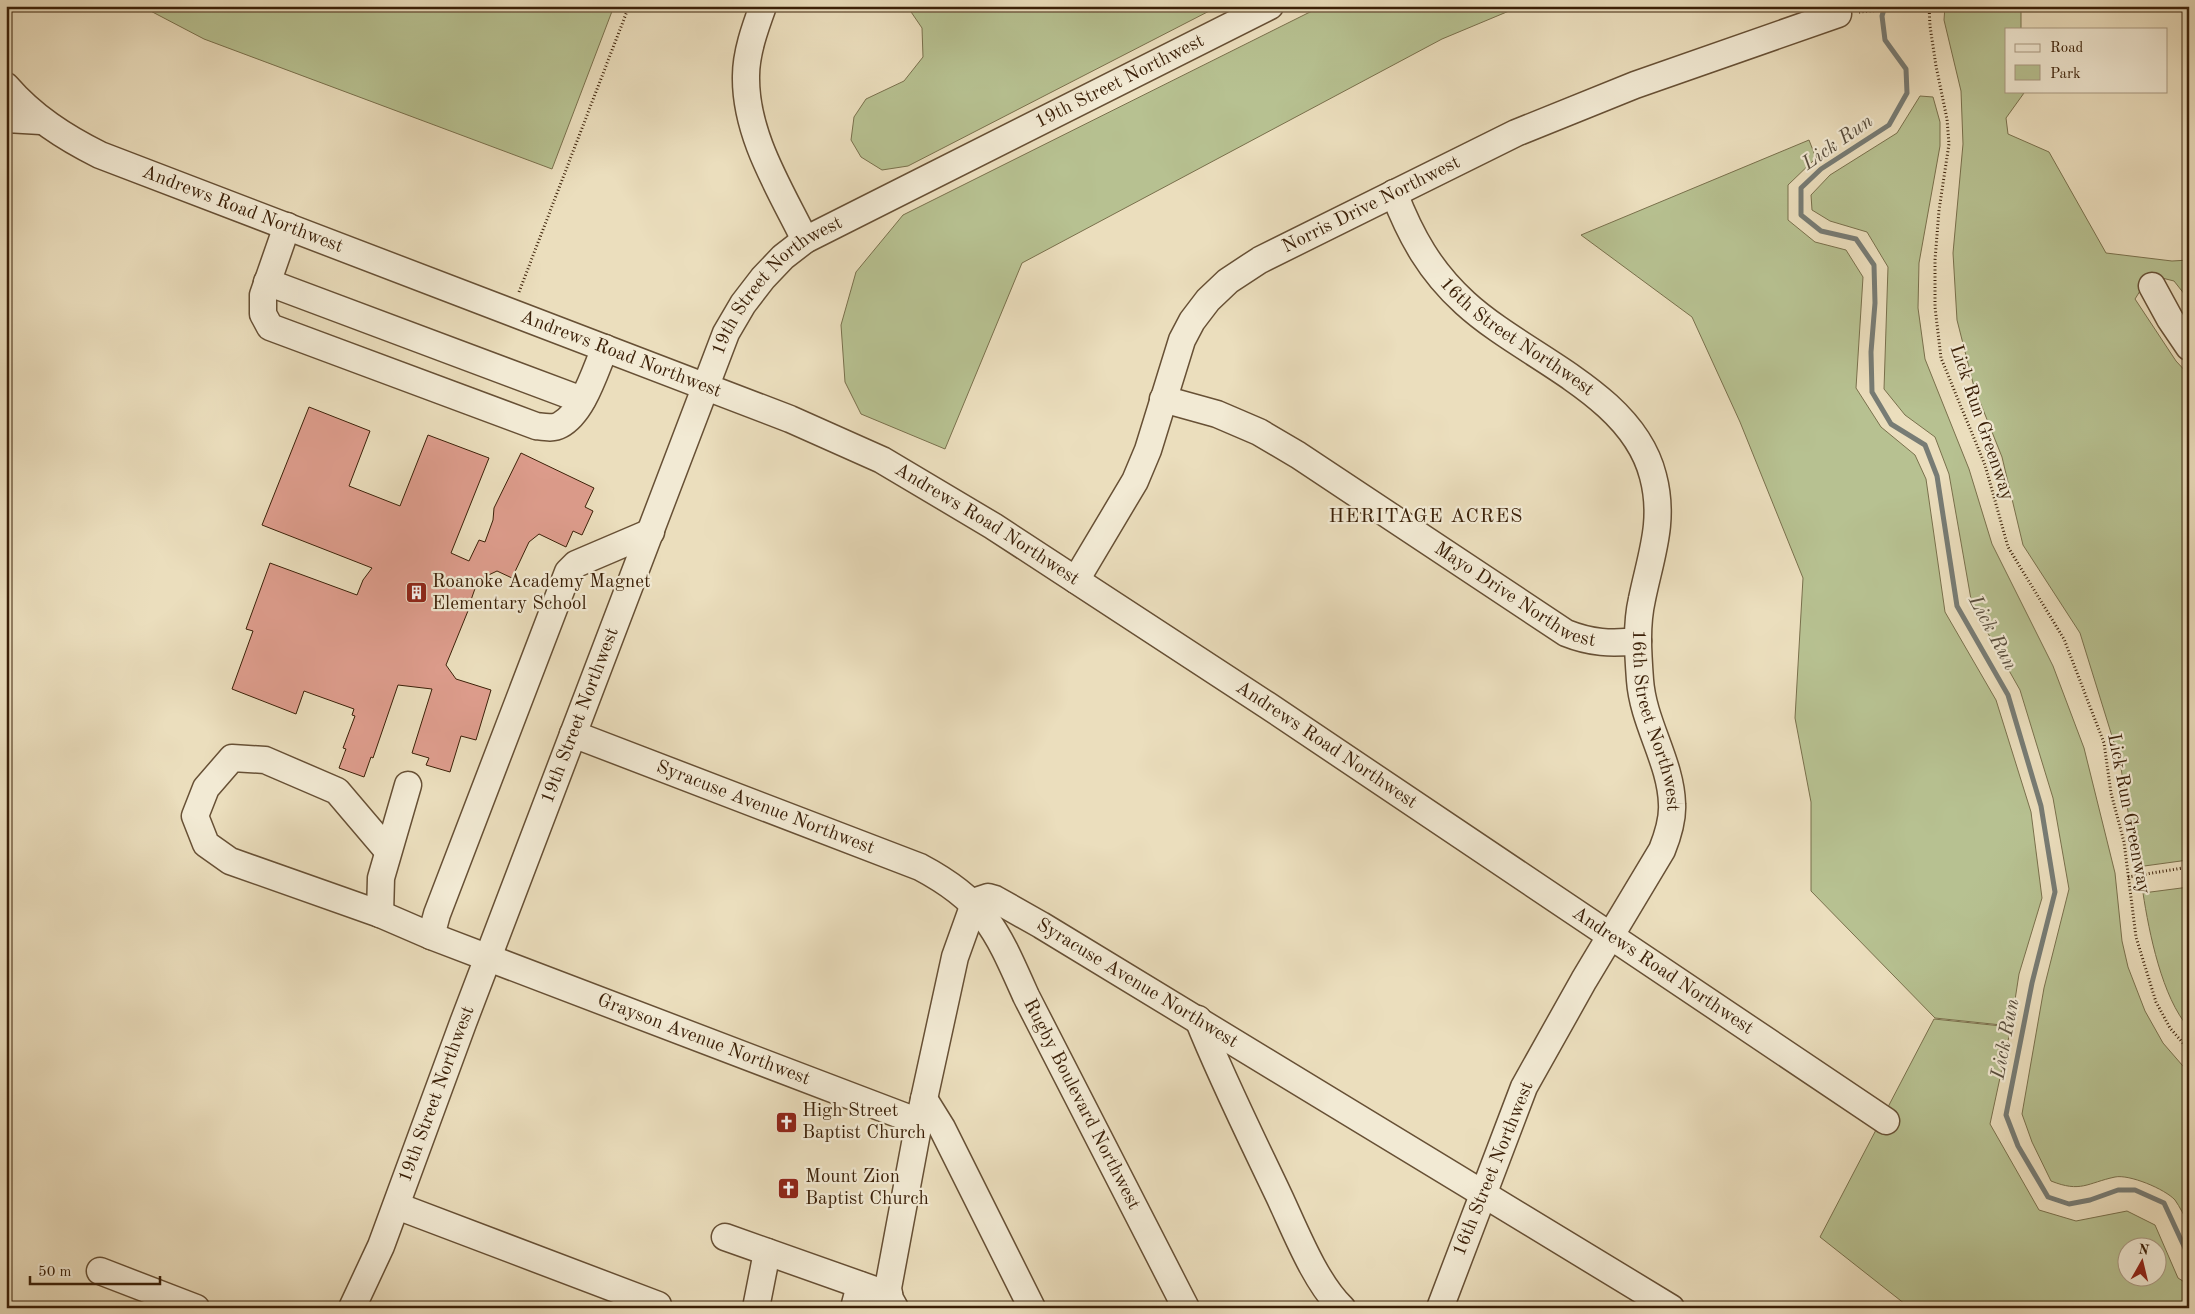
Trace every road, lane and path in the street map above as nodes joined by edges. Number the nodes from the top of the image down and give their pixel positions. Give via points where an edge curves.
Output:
1 (629, 6) edge
2 (764, 6) edge
3 (1270, 6) edge
4 (1902, 6) edge
5 (1929, 6) edge
6 (1872, 12) dead end
7 (1838, 14) dead end
8 (6, 86) edge
9 (6, 119) edge
10 (41, 121) junction
11 (1394, 193) junction
12 (287, 226) junction
13 (805, 240) junction
14 (267, 282) junction
15 (2152, 286) dead end
16 (512, 312) junction
17 (2189, 347) edge
18 (605, 348) junction
19 (706, 387) junction
20 (1163, 399) junction
21 (582, 400) junction
22 (651, 532) junction
23 (1076, 580) junction
24 (1638, 641) junction
25 (574, 734) junction
26 (408, 784) dead end
27 (388, 851) junction
28 (2189, 867) edge
29 (2128, 877) junction
30 (974, 904) junction
31 (380, 914) junction
32 (431, 936) junction
33 (1611, 937) junction
34 (488, 957) junction
35 (1198, 1019) junction
36 (2189, 1050) edge
37 (922, 1110) junction
38 (1886, 1121) dead end
39 (1484, 1194) junction
40 (397, 1206) junction
41 (725, 1237) dead end
42 (767, 1252) junction
43 (100, 1271) dead end
44 (857, 1296) edge
45 (892, 1302) edge
46 (658, 1305) dead end
47 (196, 1308) edge
48 (352, 1308) edge
49 (756, 1308) edge
50 (1032, 1308) edge
51 (1186, 1308) edge
52 (1342, 1308) edge
53 (1440, 1308) edge
54 (1671, 1308) edge

1 - 16 path
2 - 13 street via 749,54 746,96 765,159
3 - 13 street, 19th Street Northwest
4 - 6 path
5 - 29 path, Lick Run Greenway via 1949,144 1935,260 1935,307 1941,358 1985,465 2008,547 2064,639 2104,743
7 - 11 street, Norris Drive Northwest via 1644,82 1516,133
8 - 10 street, Andrews Road Northwest
9 - 10 street
10 - 12 street, Andrews Road Northwest via 100,155
11 - 20 street, Norris Drive Northwest via 1260,260 1228,281 1192,321 1182,340
11 - 24 street, 16th Street Northwest via 1407,228 1424,256 1465,304 1598,397 1621,417 1645,452 1658,502 1658,528 1642,600
12 - 14 street
12 - 16 street, Andrews Road Northwest
13 - 19 street, 19th Street Northwest via 783,257 743,304 726,334
14 - 21 street
14 - 21 street via 262,306 270,327 536,426 559,426
15 - 17 street
16 - 18 street, Andrews Road Northwest
18 - 19 street, Andrews Road Northwest
18 - 21 street
19 - 22 street, 19th Street Northwest
19 - 23 street, Andrews Road Northwest via 790,419 882,460
20 - 23 street, Norris Drive Northwest via 1135,481
20 - 24 street, Mayo Drive Northwest via 1217,414 1290,450 1566,633 1602,644
22 - 25 street, 19th Street Northwest
22 - 32 street via 576,564 568,572
23 - 33 street, Andrews Road Northwest
24 - 33 street, 16th Street Northwest via 1643,699 1670,785 1670,830 1662,850
25 - 30 street, Syracuse Avenue Northwest via 920,867 945,880
25 - 34 street, 19th Street Northwest
26 - 27 street
27 - 31 street via 381,878
27 - 31 street, Grayson Avenue Northwest via 337,791 265,760 232,758 206,788 195,816 206,844 230,861
28 - 29 path
29 - 36 path, Lick Run Greenway via 2136,937 2146,974 2170,1028
30 - 35 street, Syracuse Avenue Northwest via 988,898 995,899
30 - 37 street via 955,957
30 - 51 street, Rugby Boulevard Northwest via 1002,943
31 - 32 street, Grayson Avenue Northwest
32 - 34 street, Grayson Avenue Northwest
33 - 38 street, Andrews Road Northwest
33 - 39 street, 16th Street Northwest via 1524,1088
34 - 37 street, Grayson Avenue Northwest
34 - 40 street, 19th Street Northwest
35 - 39 street, Syracuse Avenue Northwest
35 - 52 street via 1214,1060 1306,1253 1332,1299
37 - 45 street via 888,1288
37 - 50 street via 942,1128
39 - 53 street, 16th Street Northwest
39 - 54 street, Syracuse Avenue Northwest
40 - 46 street
40 - 48 street, 19th Street Northwest
41 - 42 street
42 - 44 street
42 - 49 street
43 - 47 street
44 - 45 street

